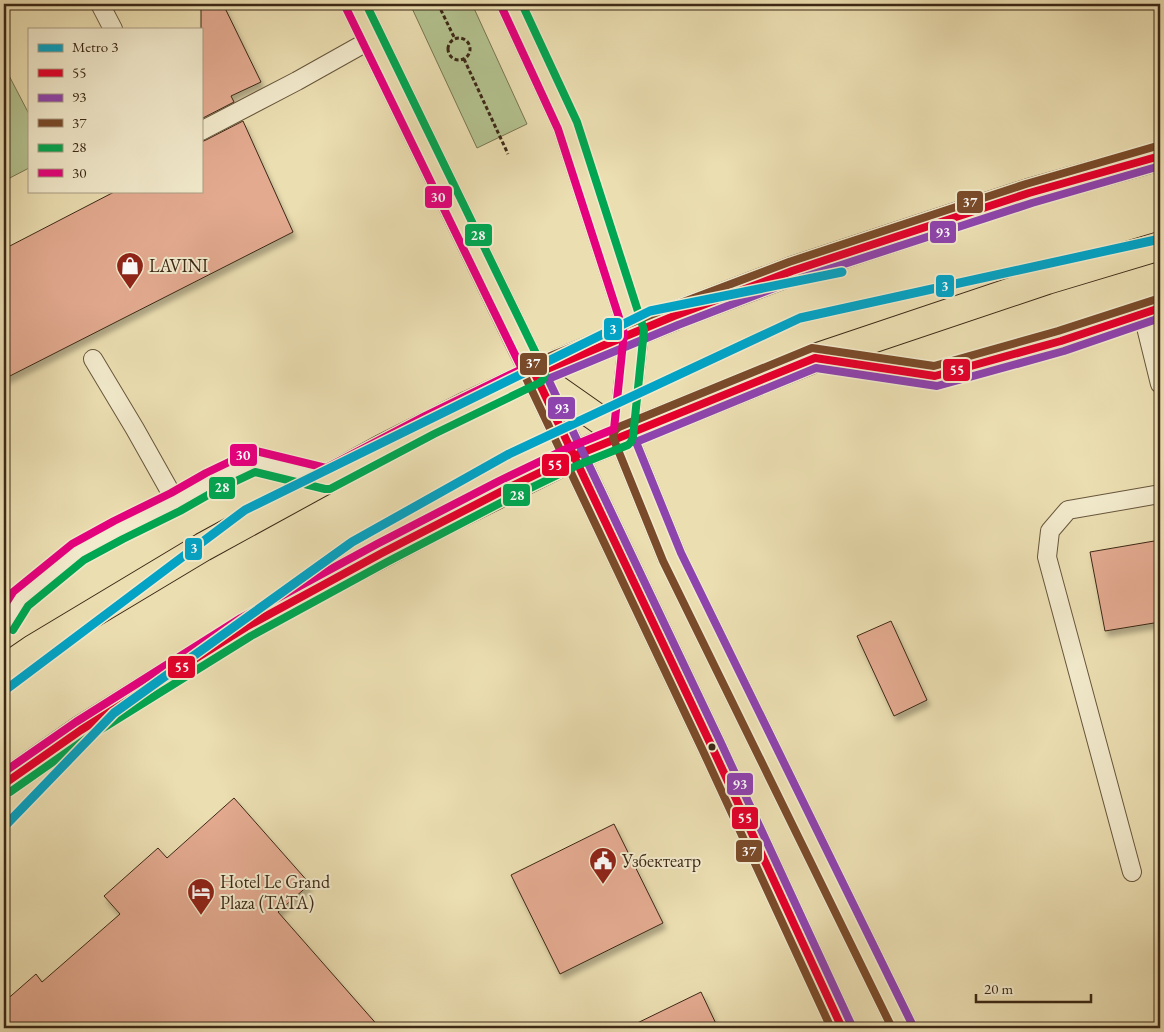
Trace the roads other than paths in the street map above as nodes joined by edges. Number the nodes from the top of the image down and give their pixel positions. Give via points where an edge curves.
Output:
1 (100, 4) edge
2 (355, 4) edge
3 (512, 4) edge
4 (112, 28) edge
5 (372, 38) junction
6 (202, 130) edge
7 (1160, 156) edge
8 (1160, 246) edge
9 (1160, 308) edge
10 (1143, 315) junction
11 (634, 332) junction
12 (815, 358) junction
13 (93, 359) dead end
14 (534, 374) junction
15 (1160, 384) edge
16 (623, 436) junction
17 (574, 456) junction
18 (327, 479) junction
19 (1160, 494) edge
20 (176, 502) junction
21 (4, 624) edge
22 (4, 669) edge
23 (4, 784) edge
24 (1132, 872) dead end
25 (842, 1028) edge
26 (903, 1028) edge

1 - 4 lane
2 - 5 main road
3 - 11 main road via 566,125
5 - 6 lane
5 - 14 main road
7 - 11 main road via 1029,193 820,262
8 - 12 main road via 1047,280
9 - 10 lane
10 - 12 lane via 936,376
10 - 15 lane
11 - 14 main road
11 - 16 main road
12 - 16 main road
13 - 20 lane
14 - 16 main road
14 - 17 main road
14 - 18 main road
16 - 17 main road
16 - 26 main road via 672,557
17 - 23 main road via 444,520 246,627 81,730
17 - 25 main road
18 - 20 lane via 254,461
18 - 22 main road via 203,547
19 - 24 lane via 1068,510 1050,531 1047,557
20 - 21 lane via 78,552 20,599

